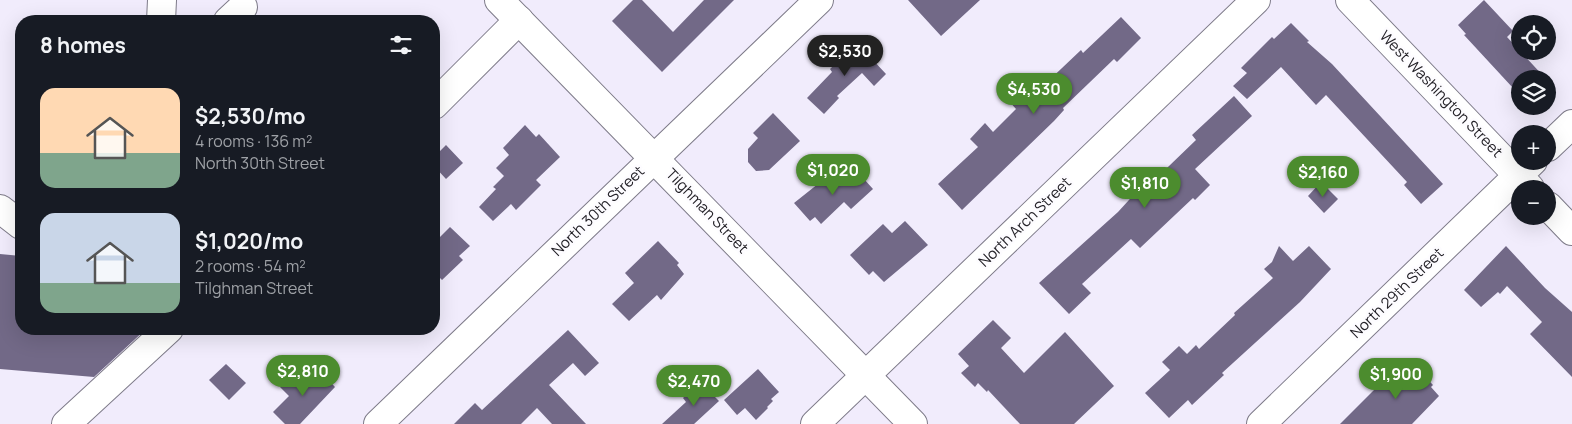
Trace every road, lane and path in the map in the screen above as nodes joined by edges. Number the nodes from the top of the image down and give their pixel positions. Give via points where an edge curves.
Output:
1 (162, 0) edge
2 (499, 0) edge
3 (819, 0) edge
4 (1256, 0) edge
5 (1350, 0) edge
6 (161, 15) edge
7 (518, 20) junction
8 (440, 99) edge
9 (1572, 124) edge
10 (1556, 140) edge
11 (654, 157) junction
12 (1528, 175) edge
13 (0, 209) edge
14 (1556, 214) edge
15 (15, 220) edge
16 (1572, 231) edge
17 (162, 335) edge
18 (866, 375) junction
19 (66, 424) edge
20 (378, 424) edge
21 (815, 424) edge
22 (913, 424) edge
23 (1261, 424) edge

1 - 6 street
2 - 7 street, Tilghman Street
3 - 11 street, North 30th Street
4 - 18 street, North Arch Street
5 - 12 street, West Washington Street
7 - 8 street
7 - 11 street, Tilghman Street
9 - 10 street
11 - 18 street, Tilghman Street
11 - 20 street, North 30th Street
12 - 23 street, North 29th Street
13 - 15 street
14 - 16 street
17 - 19 street
18 - 21 street, North Arch Street
18 - 22 street, Tilghman Street

